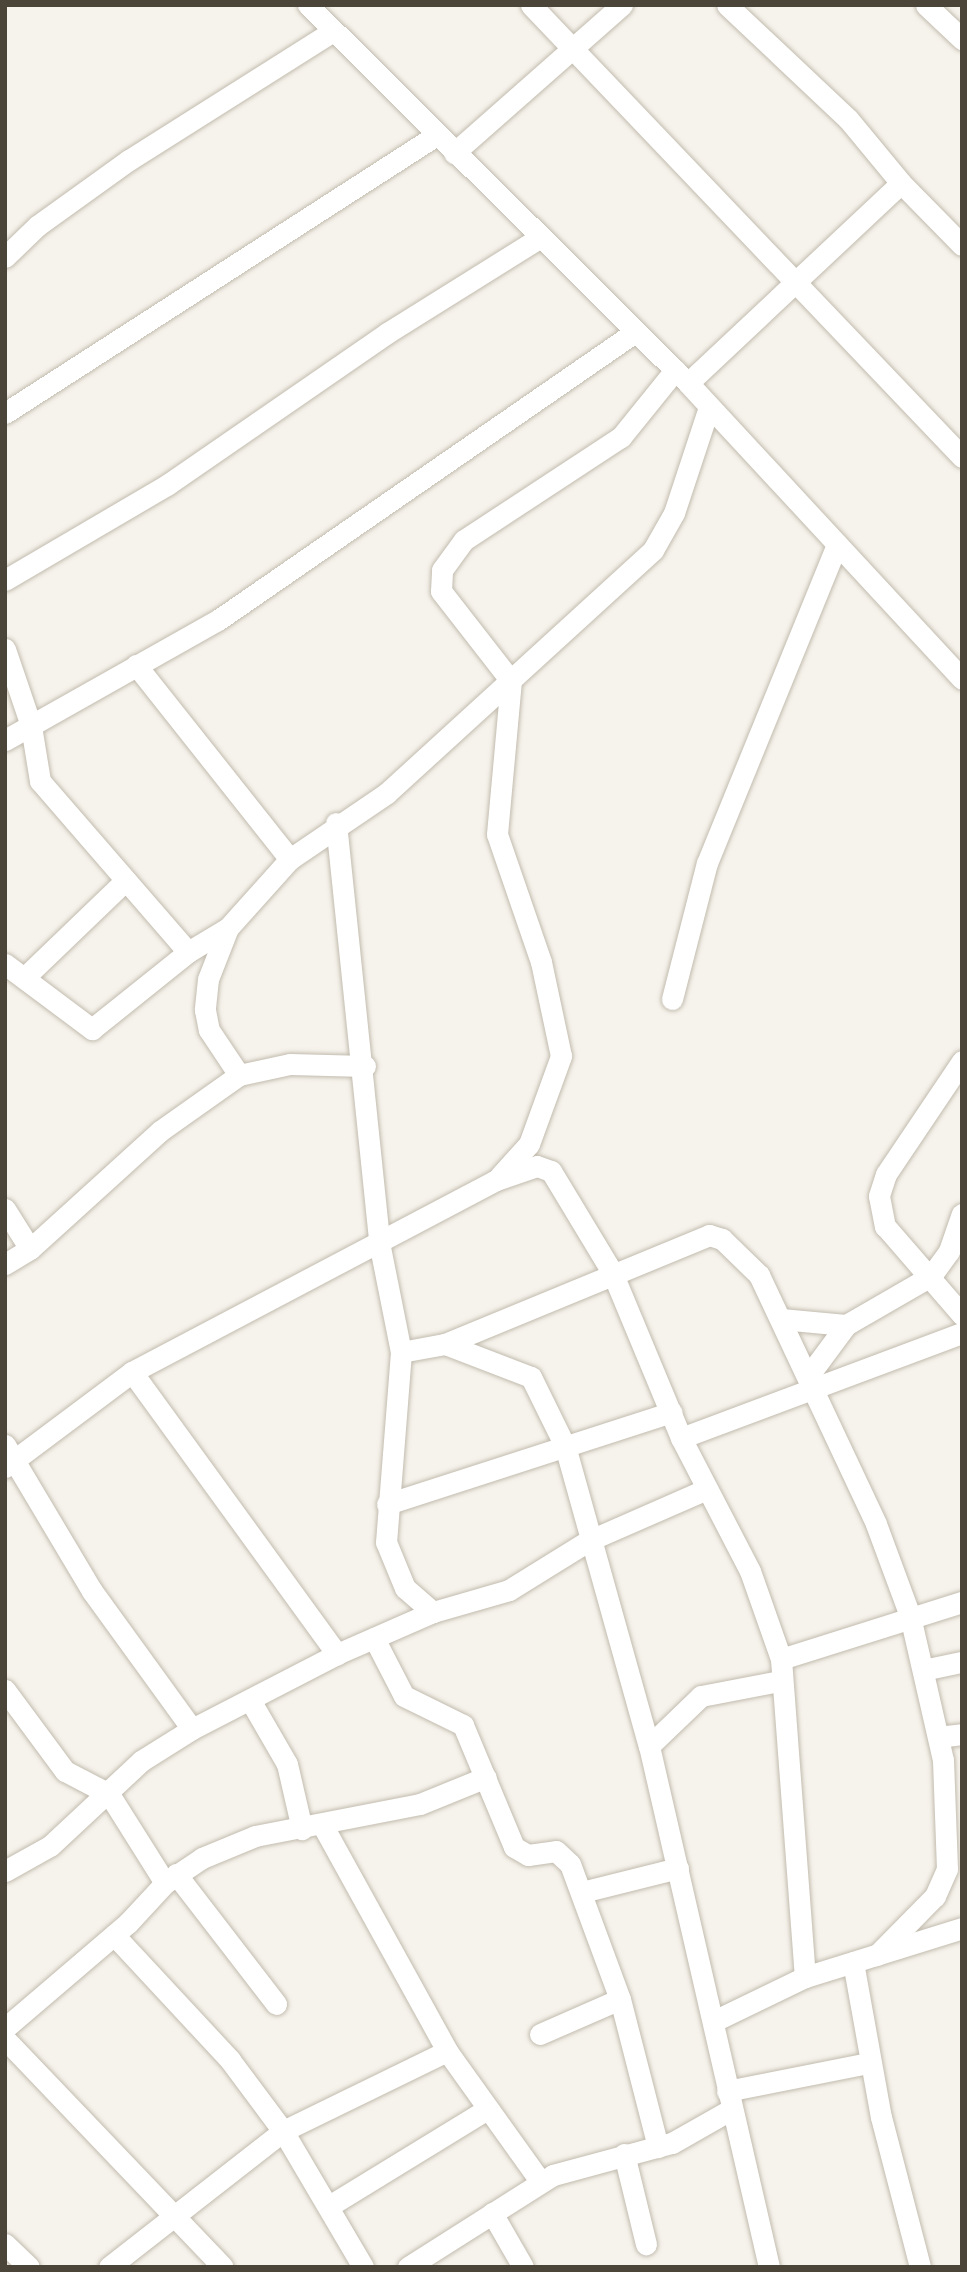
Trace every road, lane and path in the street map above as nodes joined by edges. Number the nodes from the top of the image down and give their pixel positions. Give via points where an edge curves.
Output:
1 (308, 5) edge
2 (531, 5) edge
3 (622, 5) edge
4 (727, 5) edge
5 (926, 5) edge
6 (332, 31) junction
7 (962, 38) edge
8 (573, 48) junction
9 (435, 136) junction
10 (454, 153) junction
11 (901, 183) junction
12 (539, 238) junction
13 (962, 245) edge
14 (5, 257) edge
15 (794, 282) junction
16 (635, 332) junction
17 (681, 377) junction
18 (709, 407) junction
19 (5, 413) edge
20 (962, 457) edge
21 (836, 545) junction
22 (5, 580) edge
23 (5, 649) edge
24 (136, 665) junction
25 (962, 680) edge
26 (511, 681) junction
27 (31, 726) junction
28 (5, 740) edge
29 (336, 823) junction
30 (290, 859) junction
31 (126, 880) junction
32 (228, 928) junction
33 (188, 951) junction
34 (5, 964) edge
35 (24, 978) junction
36 (672, 999) dead end
37 (962, 1062) edge
38 (365, 1066) junction
39 (239, 1075) junction
40 (496, 1180) junction
41 (5, 1209) edge
42 (962, 1214) edge
43 (379, 1242) junction
44 (30, 1249) junction
45 (5, 1264) edge
46 (612, 1272) junction
47 (931, 1276) junction
48 (962, 1315) edge
49 (781, 1319) junction
50 (846, 1325) junction
51 (962, 1333) edge
52 (445, 1344) junction
53 (401, 1352) junction
54 (132, 1372) junction
55 (812, 1381) junction
56 (670, 1412) junction
57 (681, 1438) junction
58 (565, 1446) junction
59 (8, 1457) edge
60 (707, 1489) junction
61 (387, 1504) junction
62 (588, 1541) junction
63 (405, 1588) junction
64 (962, 1602) edge
65 (433, 1612) junction
66 (910, 1616) junction
67 (400, 1627) junction
68 (374, 1638) junction
69 (337, 1654) junction
70 (781, 1659) junction
71 (962, 1662) edge
72 (923, 1671) junction
73 (780, 1681) junction
74 (5, 1689) edge
75 (250, 1700) junction
76 (192, 1729) junction
77 (962, 1734) edge
78 (938, 1737) junction
79 (649, 1746) junction
80 (486, 1777) junction
81 (109, 1794) junction
82 (312, 1827) junction
83 (678, 1868) junction
84 (5, 1871) edge
85 (171, 1879) junction
86 (582, 1892) junction
87 (935, 1896) junction
88 (956, 1930) edge
89 (114, 1935) junction
90 (877, 1955) junction
91 (853, 1962) junction
92 (812, 1975) junction
93 (859, 1998) junction
94 (620, 1999) junction
95 (276, 2004) dead end
96 (714, 2021) junction
97 (5, 2028) edge
98 (540, 2034) dead end
99 (5, 2039) edge
100 (447, 2051) junction
101 (869, 2063) junction
102 (728, 2101) junction
103 (487, 2109) junction
104 (283, 2131) junction
105 (658, 2147) junction
106 (624, 2154) junction
107 (540, 2182) junction
108 (329, 2206) junction
109 (492, 2213) junction
110 (175, 2214) junction
111 (5, 2244) edge
112 (646, 2244) dead end
113 (29, 2267) edge
114 (109, 2267) edge
115 (223, 2267) edge
116 (363, 2267) edge
117 (408, 2267) edge
118 (523, 2267) edge
119 (769, 2267) edge
120 (920, 2267) edge

1 - 6 street
2 - 8 street
3 - 8 street
4 - 11 street via 848,118
5 - 7 street
6 - 9 street
6 - 14 street via 129,160 37,226
8 - 10 street
8 - 15 street
9 - 10 street
9 - 19 street
10 - 12 street
11 - 13 street
11 - 15 street
12 - 16 street
12 - 22 street via 387,333 167,485
15 - 17 street
15 - 20 street
16 - 17 street
16 - 24 street via 218,620
17 - 18 street
17 - 26 street via 621,438 464,540 445,559 441,591
18 - 21 street
18 - 26 street via 674,513 653,550
21 - 25 street
21 - 36 street via 707,863
23 - 27 street
24 - 27 street
24 - 30 street
26 - 29 street via 387,793
26 - 40 street via 497,834 541,962 561,1056 529,1144
27 - 28 street
27 - 31 street via 40,780
29 - 30 street
29 - 38 street
30 - 32 street
31 - 33 street
31 - 35 street
32 - 33 street
32 - 39 street via 208,979 205,1010 209,1030
33 - 35 street via 92,1029
34 - 35 street
37 - 47 street via 886,1174 879,1196 884,1226
38 - 39 street via 290,1064
38 - 43 street
39 - 44 street via 160,1131
40 - 43 street
40 - 46 street via 530,1167 551,1171
41 - 44 street
42 - 47 street via 949,1251
43 - 53 street
43 - 54 street
44 - 45 street
46 - 49 street via 709,1235 753,1268
46 - 52 street
46 - 56 street
47 - 48 street
47 - 50 street
49 - 50 street
49 - 55 street
50 - 55 street
51 - 55 street
52 - 53 street
52 - 58 street via 531,1377
53 - 61 street
54 - 59 street
54 - 69 street
55 - 57 street
55 - 66 street
56 - 57 street
56 - 58 street
57 - 60 street
58 - 61 street
58 - 62 street
59 - 76 street via 92,1591
60 - 62 street
60 - 70 street via 750,1571
61 - 63 street via 386,1542
62 - 65 street via 509,1591
62 - 79 street
63 - 65 street
63 - 67 street
64 - 66 street
65 - 67 street
66 - 70 street
66 - 72 street
67 - 68 street
68 - 69 street
68 - 80 street via 404,1696 458,1718
69 - 75 street
70 - 73 street
71 - 72 street
72 - 78 street
73 - 79 street via 701,1696
73 - 92 street
74 - 81 street via 65,1771
75 - 76 street
75 - 82 street via 287,1764
76 - 81 street via 141,1761
77 - 78 street
78 - 87 street via 950,1857
79 - 83 street
80 - 82 street via 420,1804
80 - 86 street via 514,1847 528,1855 561,1853
81 - 84 street via 50,1846
81 - 85 street
82 - 85 street via 254,1836
82 - 100 street
83 - 86 street
83 - 96 street
85 - 89 street
85 - 95 street
86 - 94 street
87 - 88 street
87 - 90 street
88 - 90 street
89 - 97 street
89 - 104 street via 230,2060
90 - 91 street
91 - 92 street
91 - 93 street
92 - 93 street
92 - 96 street
93 - 101 street
94 - 98 street
94 - 105 street
96 - 102 street
99 - 110 street
100 - 103 street
100 - 104 street
101 - 102 street
101 - 120 street
102 - 105 street
102 - 119 street
103 - 107 street
103 - 108 street
104 - 108 street
104 - 110 street
105 - 106 street
106 - 107 street
106 - 112 street
107 - 109 street
108 - 116 street
109 - 117 street
109 - 118 street
110 - 114 street
110 - 115 street
111 - 113 street

